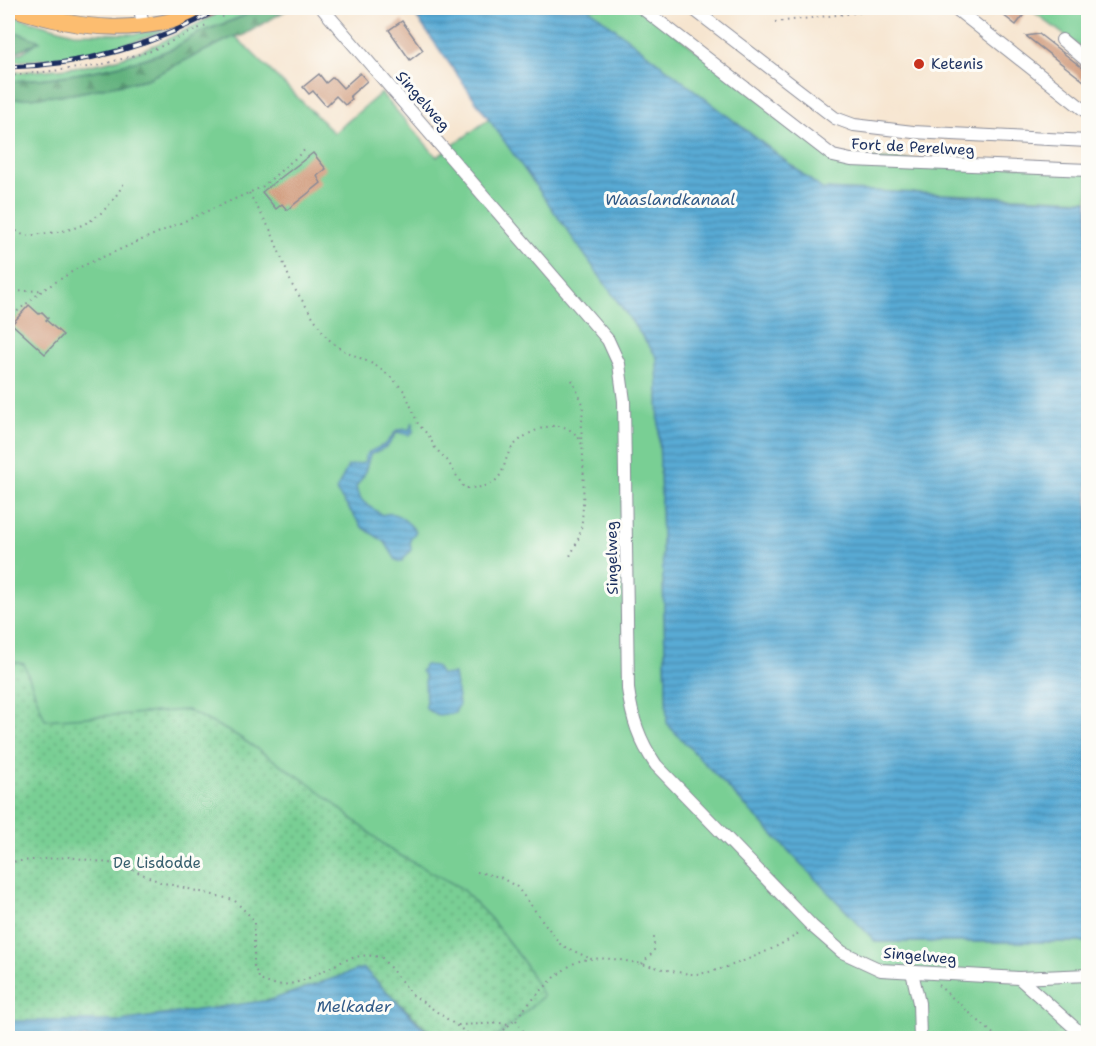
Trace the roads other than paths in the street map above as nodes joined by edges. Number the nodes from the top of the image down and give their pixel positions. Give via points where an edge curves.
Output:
1 (12, 8) edge
2 (140, 8) edge
3 (322, 8) edge
4 (642, 8) edge
5 (692, 8) edge
6 (955, 8) edge
7 (208, 14) edge
8 (143, 26) junction
9 (1062, 40) dead end
10 (1089, 62) edge
11 (1089, 113) edge
12 (1089, 141) edge
13 (1089, 170) edge
14 (919, 972) junction
15 (1089, 975) edge
16 (1018, 978) junction
17 (920, 1038) edge
18 (1086, 1038) edge

1 - 8 main road via 84,27
2 - 8 street
3 - 14 street, Singelweg via 608,340 618,364 624,401 628,689 642,745 656,765 808,923 842,952 881,970
4 - 13 street, Fort de Perelweg via 833,156 851,160
5 - 12 street via 835,118 854,125
6 - 11 street
7 - 8 main road
9 - 10 street
14 - 16 street, Singelweg
14 - 17 street
15 - 16 street, Singelweg
16 - 18 street

